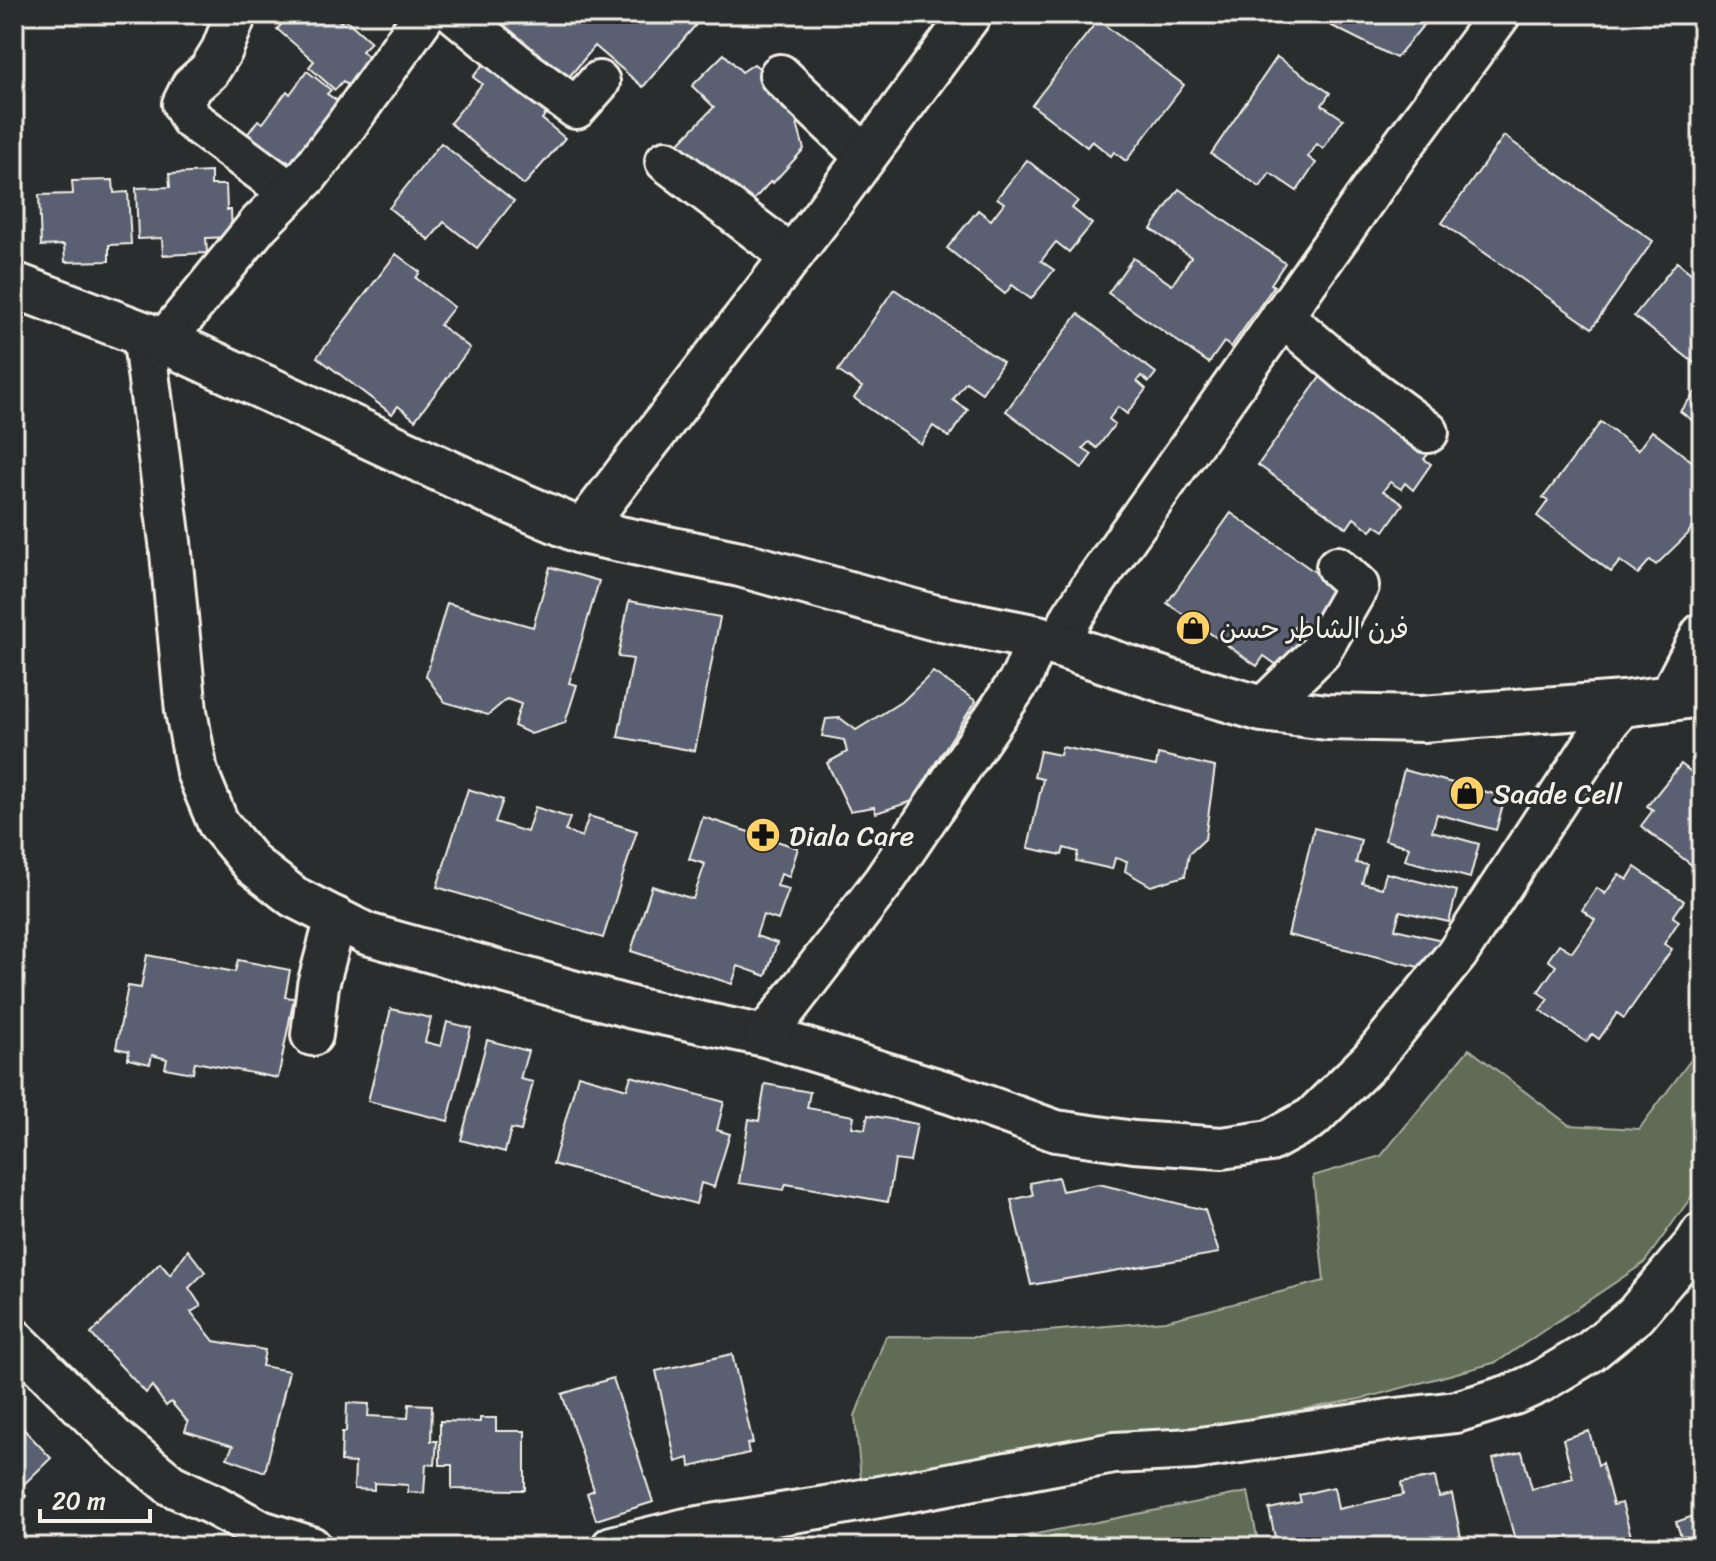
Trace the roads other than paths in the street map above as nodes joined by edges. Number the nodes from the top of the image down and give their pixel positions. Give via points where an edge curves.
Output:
1 (236, 14) edge
2 (425, 14) edge
3 (456, 14) edge
4 (971, 14) edge
5 (1500, 14) edge
6 (780, 75) dead end
7 (599, 82) dead end
8 (865, 156) junction
9 (666, 161) dead end
10 (290, 192) junction
11 (791, 256) junction
12 (14, 285) edge
13 (1282, 316) junction
14 (154, 338) junction
15 (1428, 432) dead end
16 (581, 531) junction
17 (1337, 567) dead end
18 (1702, 634) edge
19 (1048, 642) junction
20 (1685, 696) edge
21 (1623, 704) junction
22 (1262, 709) junction
23 (336, 918) junction
24 (312, 1035) dead end
25 (765, 1036) junction
26 (1702, 1233) edge
27 (14, 1339) edge
28 (311, 1547) edge
29 (612, 1547) edge

1 - 10 street via 222,50 183,104 191,119
2 - 10 street via 345,127
3 - 7 street via 576,108
4 - 8 street
5 - 13 street
6 - 8 street
8 - 11 street
9 - 11 street
10 - 14 street
11 - 16 street
12 - 14 street
13 - 15 street
13 - 19 street via 1072,617
14 - 16 street
14 - 23 street via 186,711 197,772 218,823 253,865 294,897
16 - 19 street via 740,564 932,617
17 - 22 street via 1358,586 1320,652
18 - 20 street
19 - 22 street
19 - 25 street via 884,881
20 - 21 street
21 - 22 street via 1422,719
21 - 25 street via 1457,954 1371,1060 1312,1118 1270,1141 1222,1148 1056,1131
23 - 24 street via 318,985
23 - 25 street via 367,934 633,1008
26 - 29 street via 1635,1315 1590,1352 1514,1394 1456,1412 1194,1449 1114,1453 686,1529
27 - 28 street via 114,1438 171,1485 261,1531

